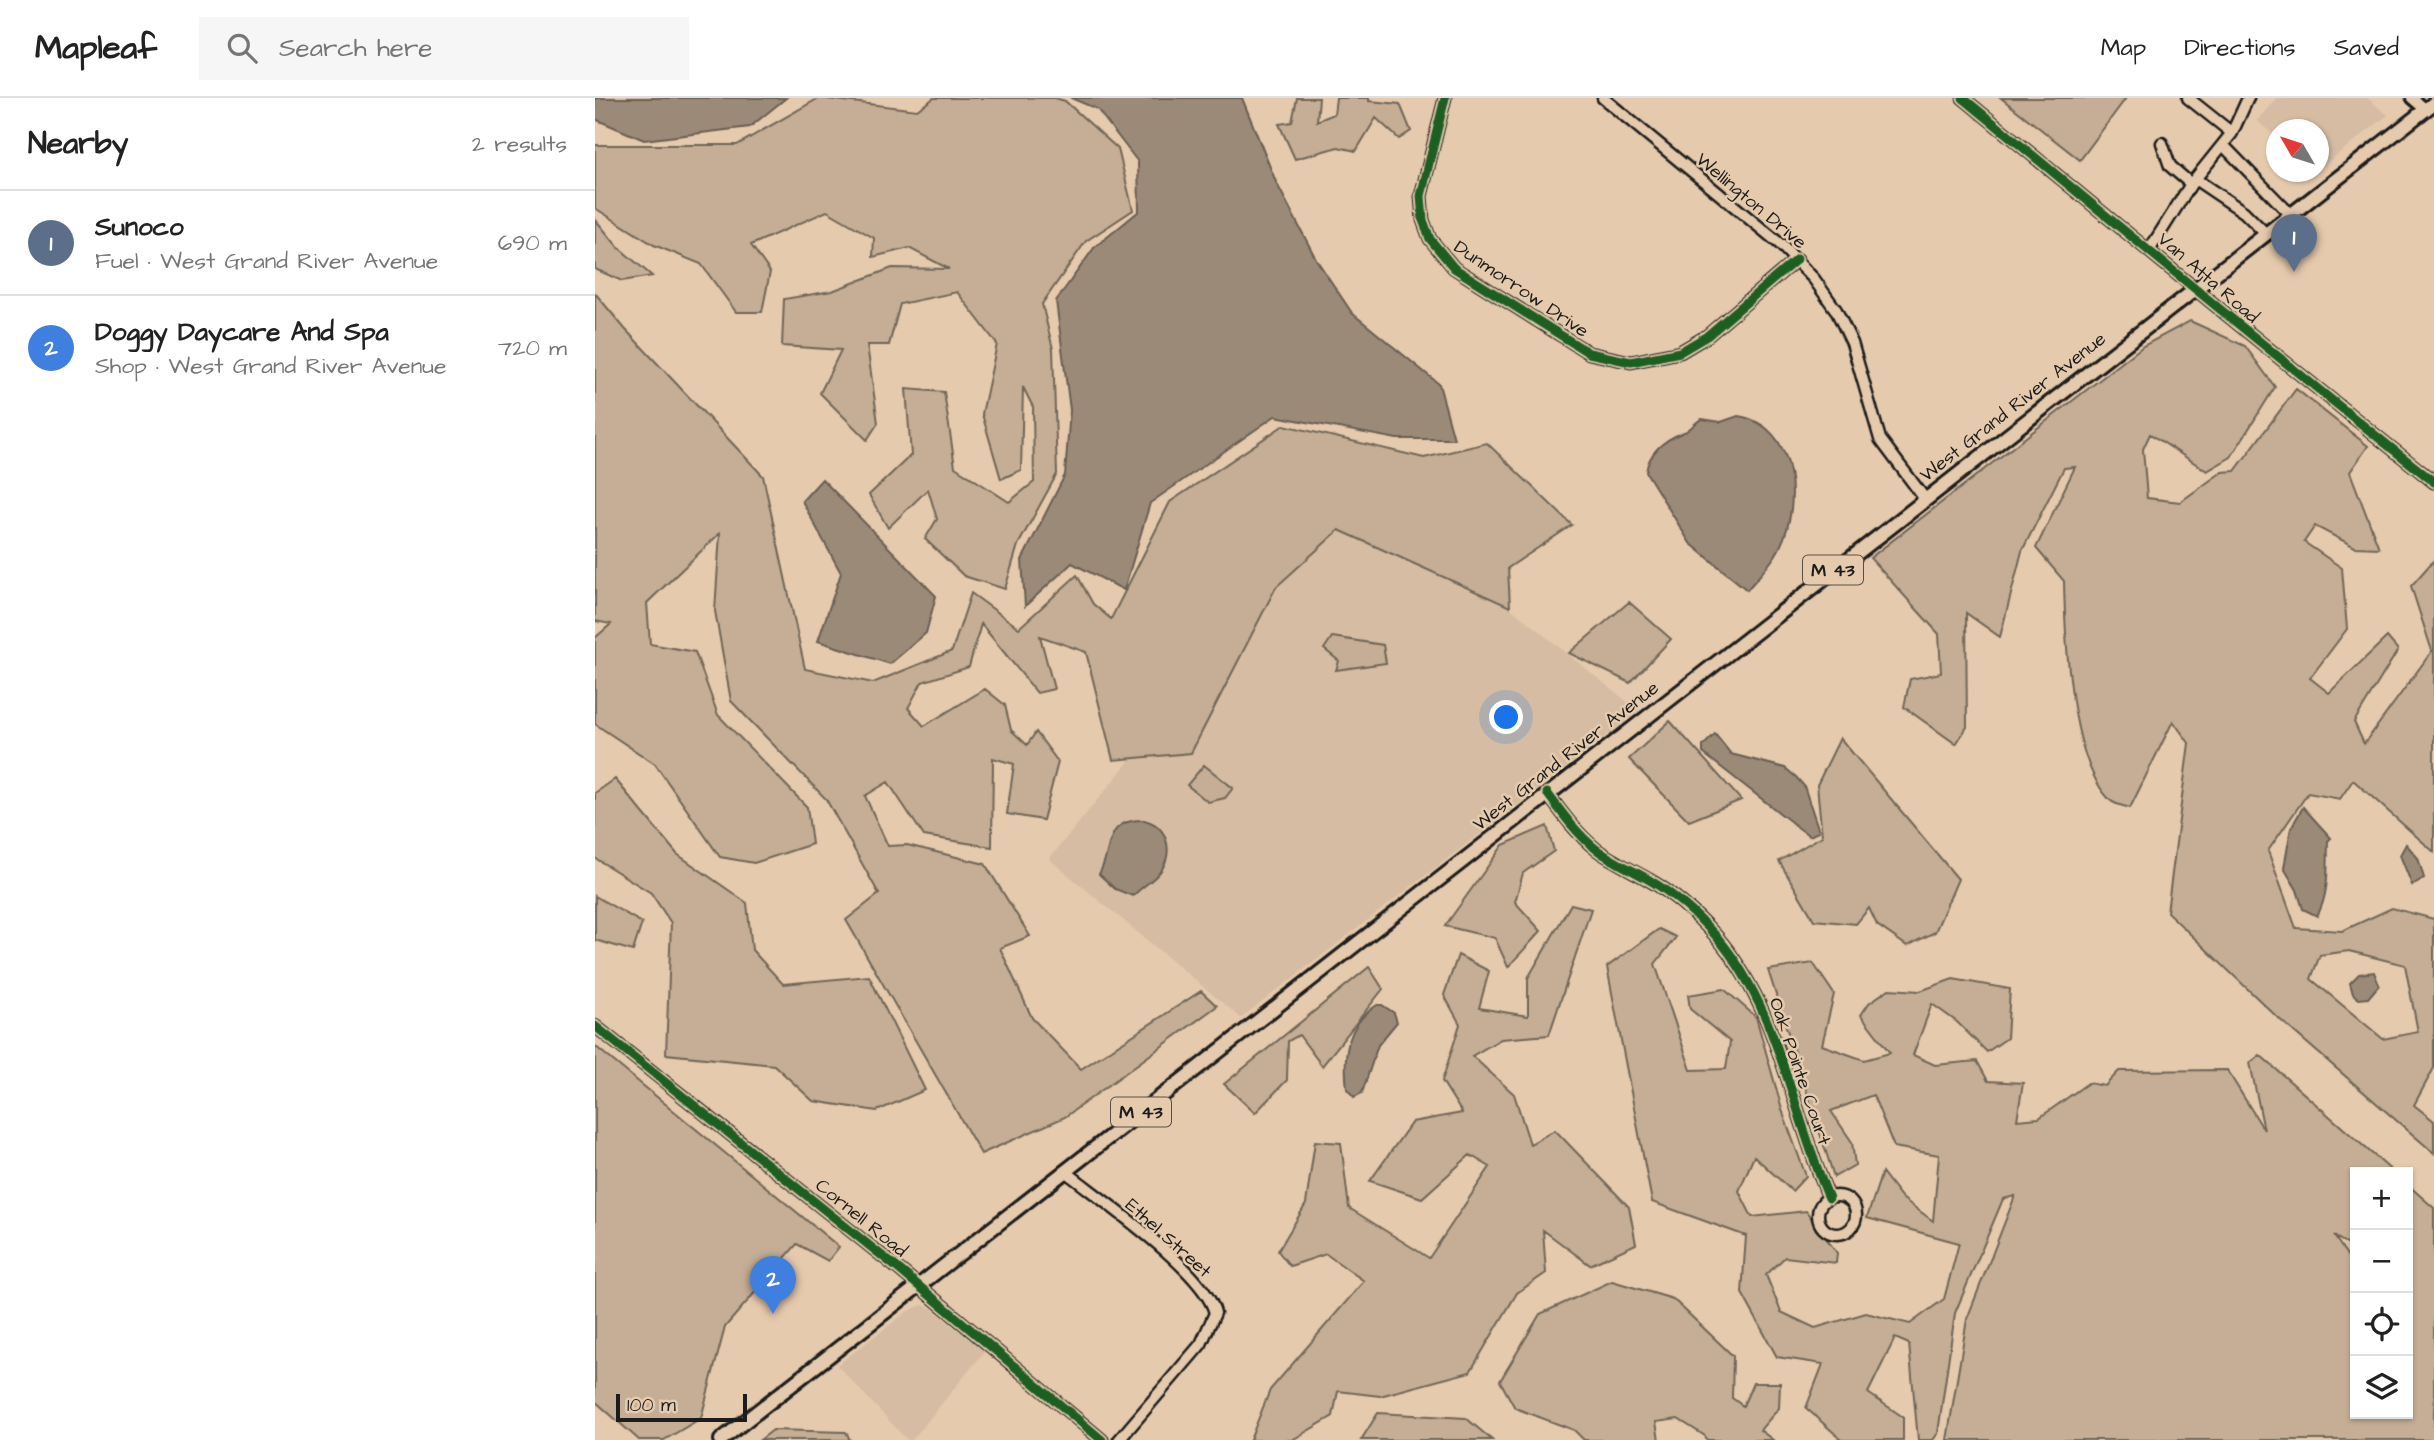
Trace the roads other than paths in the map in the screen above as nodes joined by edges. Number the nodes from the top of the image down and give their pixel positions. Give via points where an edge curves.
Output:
1 (1445, 98) edge
2 (1603, 98) edge
3 (1963, 98) edge
4 (2188, 98) edge
5 (2248, 98) edge
6 (2412, 98) edge
7 (2430, 106) edge
8 (2232, 133) junction
9 (2162, 143) dead end
10 (2224, 146) junction
11 (2193, 182) junction
12 (2291, 215) junction
13 (2266, 234) junction
14 (2150, 249) junction
15 (1797, 260) junction
16 (2195, 289) junction
17 (2434, 482) edge
18 (1925, 499) junction
19 (1547, 793) junction
20 (595, 1026) edge
21 (1065, 1171) junction
22 (1829, 1198) dead end
23 (918, 1286) junction
24 (721, 1440) edge
25 (1102, 1440) edge
26 (1119, 1440) edge

1 - 15 street, Dunmorrow Drive via 1421,196 1430,239 1454,268 1589,353 1632,362 1680,352 1707,336
2 - 15 street, Wellington Drive
3 - 14 street, Van Atta Road
4 - 8 street
5 - 8 street
6 - 7 street
7 - 12 main road, West Grand River Avenue / M 43
8 - 10 street
9 - 11 street via 2170,166
10 - 11 street
10 - 12 street
11 - 13 street via 2244,212
11 - 14 street
12 - 13 main road, West Grand River Avenue / M 43
13 - 16 main road, West Grand River Avenue / M 43
14 - 16 street, Van Atta Road
15 - 18 street, Wellington Drive via 1847,331 1880,439
16 - 17 street, Van Atta Road
16 - 18 main road, West Grand River Avenue / M 43
18 - 19 main road, West Grand River Avenue / M 43
19 - 21 main road, West Grand River Avenue / M 43
19 - 22 street, Oak Pointe Court via 1588,842 1690,909 1738,965 1781,1058
20 - 23 street, Cornell Road
21 - 23 main road, West Grand River Avenue / M 43
21 - 26 street, Ethel Street via 1184,1269 1215,1312 1201,1344
23 - 24 main road, West Grand River Avenue / M 43
23 - 25 street, Cornell Road

